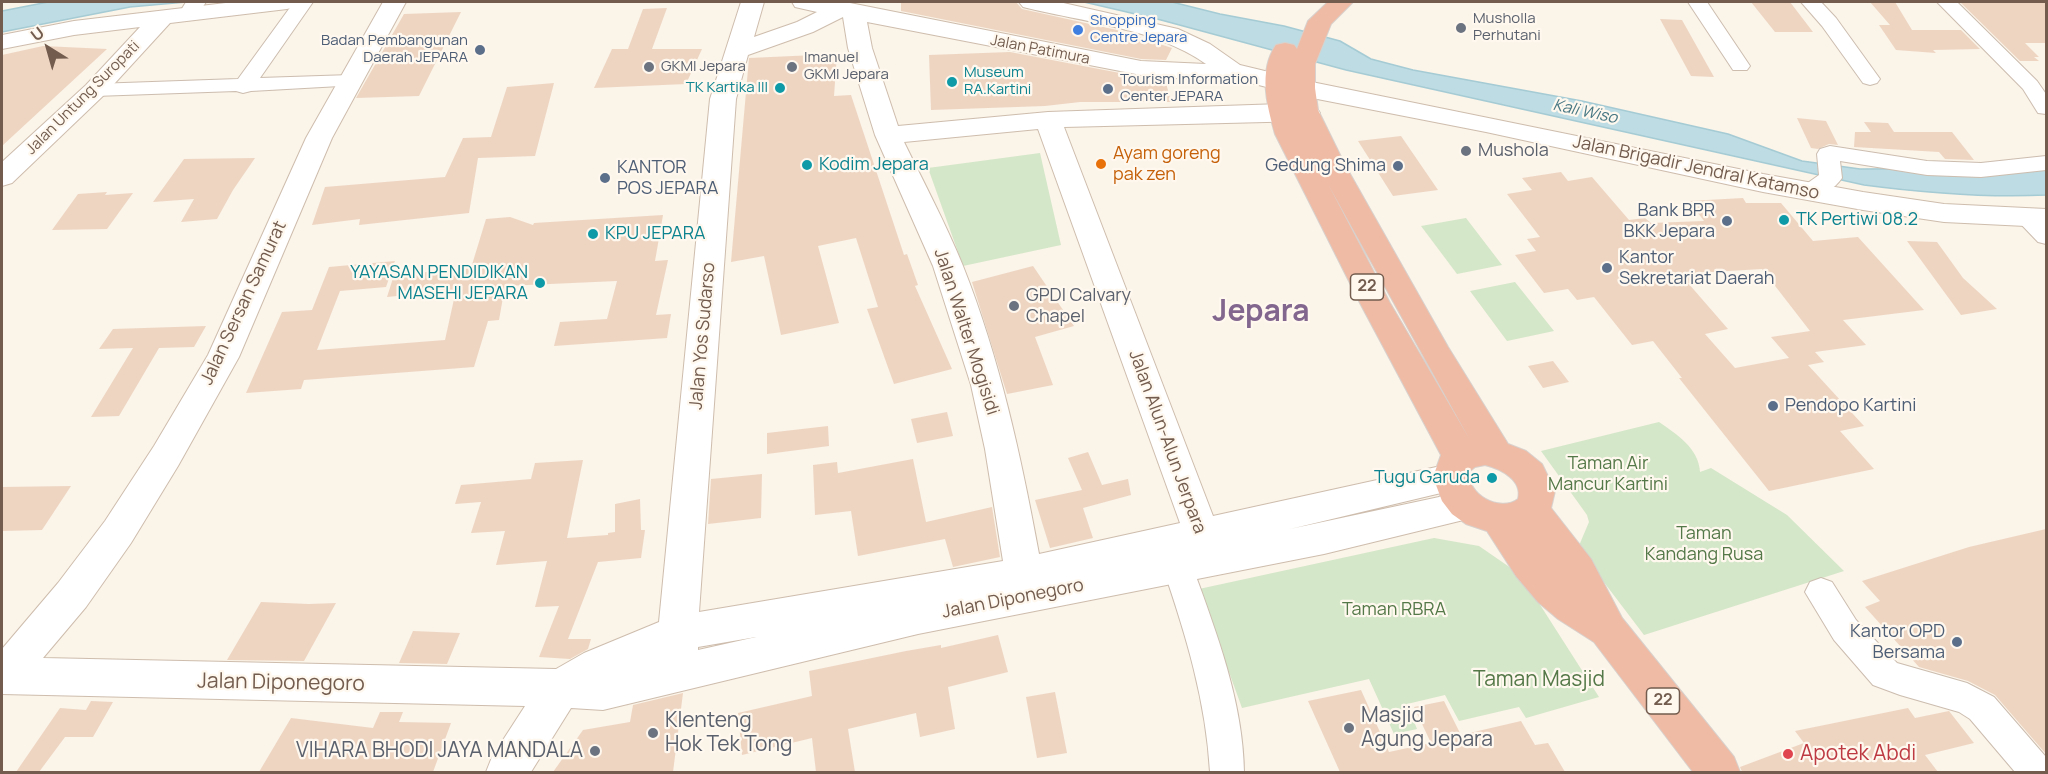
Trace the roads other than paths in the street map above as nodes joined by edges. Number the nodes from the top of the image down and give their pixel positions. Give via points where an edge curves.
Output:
1 (287, 2) edge
2 (303, 2) edge
3 (394, 2) edge
4 (752, 2) edge
5 (803, 2) edge
6 (1031, 2) edge
7 (1698, 2) edge
8 (1811, 2) edge
9 (1947, 2) edge
10 (1323, 8) edge
11 (848, 9) junction
12 (182, 11) edge
13 (2, 42) edge
14 (737, 51) junction
15 (1740, 66) dead end
16 (1230, 70) junction
17 (1870, 79) dead end
18 (351, 81) junction
19 (1292, 86) junction
20 (243, 87) junction
21 (95, 90) junction
22 (2046, 108) edge
23 (1048, 120) junction
24 (888, 135) junction
25 (2046, 163) edge
26 (1823, 175) junction
27 (2, 177) edge
28 (2036, 218) edge
29 (2046, 236) edge
30 (1495, 453) junction
31 (1481, 494) junction
32 (1197, 554) junction
33 (1026, 584) junction
34 (1821, 592) dead end
35 (678, 633) junction
36 (678, 674) junction
37 (3, 676) edge
38 (560, 688) junction
39 (507, 772) edge
40 (1227, 772) edge
41 (1719, 772) edge
42 (2037, 772) edge

1 - 12 street
2 - 20 street
3 - 18 street, Jalan Sersan Samurat
4 - 14 street, Jalan Yos Sudarso
5 - 11 street, Jalan Patimura
6 - 16 street via 1169,34
7 - 15 street
8 - 17 street
9 - 22 street via 2030,85
10 - 19 highway
11 - 14 street
11 - 16 street, Jalan Patimura via 1142,68
11 - 24 street, Jalan Walter Mogisidi
12 - 13 street
12 - 21 street, Jalan Untung Suropati
14 - 35 street, Jalan Yos Sudarso via 723,99
16 - 19 street, Jalan Patimura
18 - 20 street
18 - 37 street, Jalan Sersan Samurat via 319,138 223,357 166,456 78,586
19 - 23 street
19 - 26 street, Jalan Brigadir Jendral Katamso
19 - 30 highway, 22 via 1331,165
19 - 31 highway, 22 via 1288,134
20 - 21 street
21 - 27 street, Jalan Untung Suropati
23 - 24 street
23 - 32 street, Jalan Alun-Alun Jerpara
24 - 33 street, Jalan Walter Mogisidi via 948,266 987,385
25 - 26 street via 1970,169 1894,164 1830,153
26 - 28 street, Jalan Brigadir Jendral Katamso via 1944,213
28 - 29 street
30 - 31 highway via 1476,452
30 - 31 highway via 1528,472 1537,492 1536,502
31 - 32 street, Jalan Diponegoro
31 - 41 highway, 22 via 1538,575 1564,601 1608,630
32 - 33 street, Jalan Diponegoro
32 - 40 street via 1193,610 1222,715
33 - 35 street, Jalan Diponegoro
33 - 36 street, Jalan Diponegoro via 918,617
34 - 42 street via 1845,630 1885,674 1967,699 1982,708
35 - 36 street, Jalan Yos Sudarso
35 - 38 street, Jalan Diponegoro via 598,666
36 - 38 street, Jalan Diponegoro via 603,691
37 - 38 street, Jalan Diponegoro
38 - 39 street

